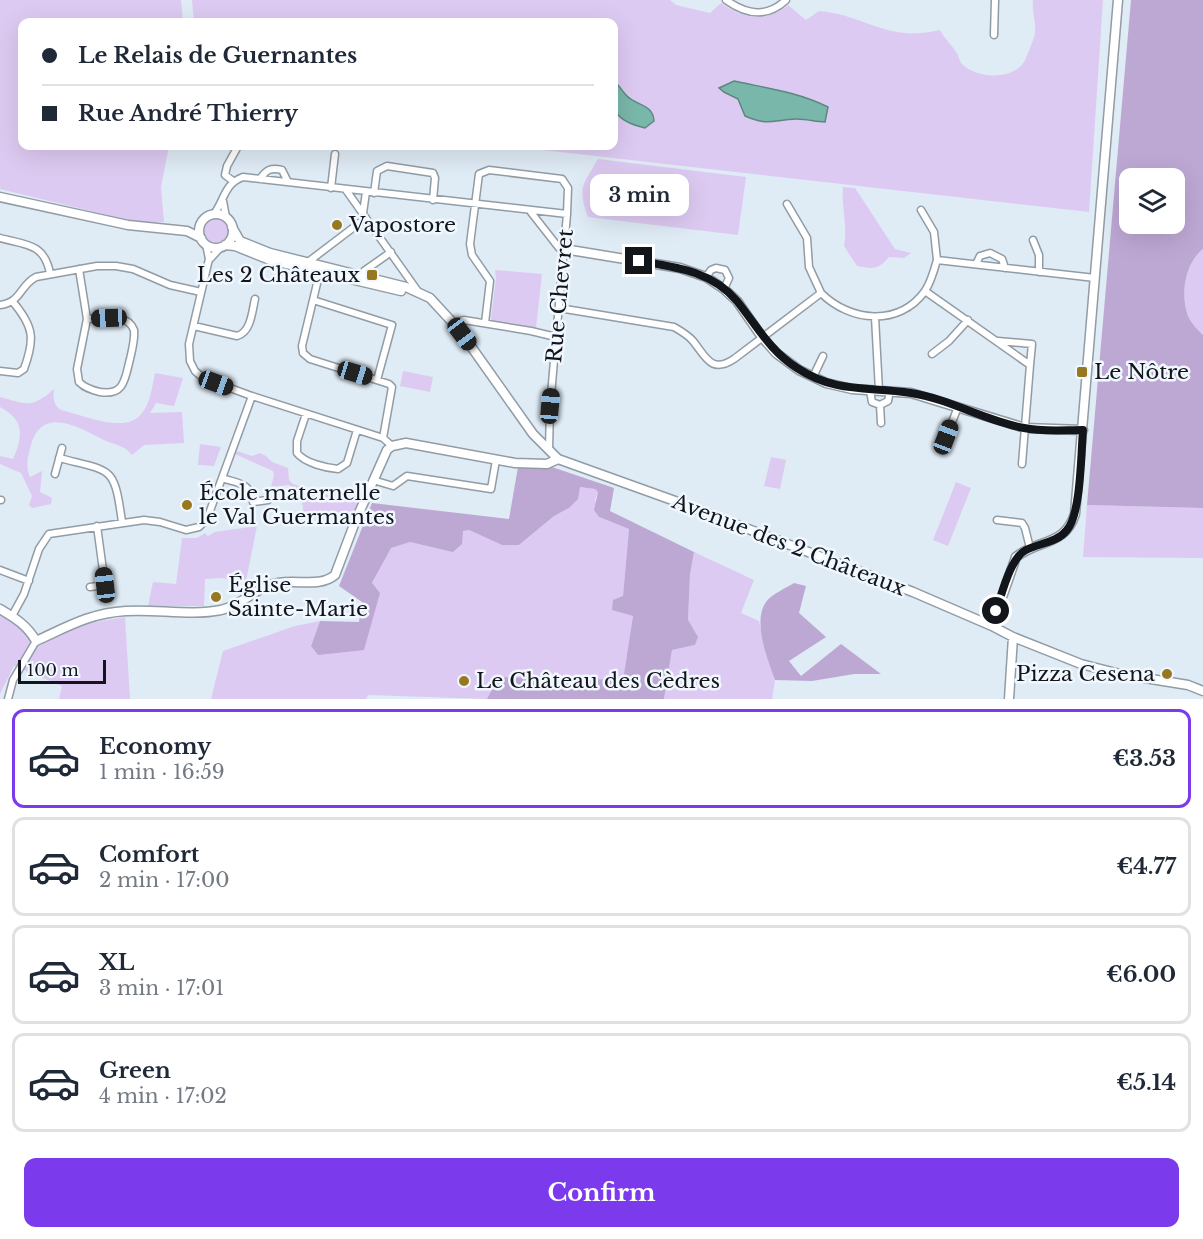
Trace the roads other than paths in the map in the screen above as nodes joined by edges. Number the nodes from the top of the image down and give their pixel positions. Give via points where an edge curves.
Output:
1 (726, 0) edge
2 (786, 0) edge
3 (995, 0) edge
4 (1118, 0) edge
5 (994, 35) dead end
6 (236, 150) edge
7 (335, 154) dead end
8 (260, 179) junction
9 (233, 182) junction
10 (288, 183) junction
11 (331, 188) junction
12 (346, 190) junction
13 (366, 192) junction
14 (374, 193) junction
15 (0, 197) edge
16 (433, 200) junction
17 (223, 201) junction
18 (787, 204) dead end
19 (475, 205) junction
20 (921, 210) dead end
21 (530, 212) junction
22 (214, 214) junction
23 (567, 214) junction
24 (365, 216) junction
25 (226, 217) junction
26 (202, 221) junction
27 (232, 227) junction
28 (179, 230) junction
29 (0, 238) edge
30 (1033, 240) dead end
31 (203, 241) junction
32 (223, 246) junction
33 (564, 249) junction
34 (391, 252) junction
35 (209, 260) junction
36 (937, 260) junction
37 (308, 262) junction
38 (976, 264) junction
39 (1005, 268) junction
40 (79, 269) junction
41 (320, 271) junction
42 (1039, 272) junction
43 (50, 273) junction
44 (706, 277) junction
45 (1095, 278) junction
46 (362, 279) junction
47 (724, 289) junction
48 (417, 290) junction
49 (925, 291) junction
50 (201, 292) junction
51 (821, 293) junction
52 (255, 299) dead end
53 (313, 300) junction
54 (13, 302) junction
55 (0, 305) edge
56 (438, 307) junction
57 (558, 308) junction
58 (876, 318) junction
59 (87, 319) junction
60 (968, 320) junction
61 (453, 322) junction
62 (485, 323) junction
63 (194, 326) junction
64 (556, 337) junction
65 (762, 338) junction
66 (998, 341) junction
67 (932, 354) dead end
68 (823, 356) dead end
69 (1030, 365) junction
70 (0, 371) edge
71 (813, 377) junction
72 (377, 380) junction
73 (875, 391) junction
74 (890, 391) junction
75 (252, 396) junction
76 (880, 405) junction
77 (958, 407) junction
78 (306, 414) junction
79 (881, 423) dead end
80 (1025, 428) junction
81 (357, 430) junction
82 (1083, 430) junction
83 (946, 437) dead end
84 (383, 438) junction
85 (392, 446) junction
86 (62, 448) dead end
87 (549, 450) junction
88 (59, 458) junction
89 (558, 459) junction
90 (496, 460) junction
91 (1022, 464) dead end
92 (55, 474) dead end
93 (222, 478) junction
94 (373, 480) junction
95 (268, 500) dead end
96 (997, 520) dead end
97 (122, 522) junction
98 (97, 526) junction
99 (1030, 548) junction
100 (0, 570) edge
101 (28, 581) junction
102 (90, 587) dead end
103 (0, 609) edge
104 (12, 616) junction
105 (992, 626) junction
106 (1013, 637) junction
107 (36, 641) junction
108 (1203, 691) edge
109 (8, 699) edge
110 (1010, 699) edge

1 - 2 street via 747,12 761,13 778,8
3 - 5 street
4 - 45 main road
6 - 9 street via 225,175
7 - 11 street
8 - 9 street via 243,177
8 - 10 street
8 - 10 street via 275,168 282,170
9 - 17 street
10 - 11 street
11 - 12 street
12 - 13 street
12 - 24 street
13 - 14 street
13 - 24 street
14 - 16 street
14 - 16 street via 377,171 387,166 433,172
15 - 28 main road via 128,225
16 - 19 street
17 - 22 street
17 - 25 street
18 - 51 street via 807,238 809,267
19 - 21 street
19 - 23 street, Rue Chevret via 479,174 489,170 562,179 568,188
19 - 62 street via 472,255 490,281
20 - 36 street via 934,232
21 - 23 street
21 - 33 street via 558,248
22 - 25 main road
22 - 26 main road
23 - 33 street, Rue Chevret
24 - 34 street
24 - 37 street
25 - 27 main road
26 - 28 main road
26 - 31 main road
27 - 32 main road via 231,237
27 - 37 main road, Avenue des 2 Châteaux via 240,241
28 - 31 main road via 195,234
29 - 43 street via 40,251
30 - 42 street via 1039,255
31 - 32 main road
31 - 35 street
32 - 35 street
32 - 41 main road, Avenue des 2 Châteaux
33 - 44 main road via 680,268
33 - 57 street, Rue Chevret
34 - 46 street via 364,271
34 - 48 street
35 - 50 street
36 - 38 street
36 - 49 street
37 - 46 main road, Avenue des 2 Châteaux
38 - 39 street
38 - 39 street via 980,256 990,253 1002,259
39 - 42 street
40 - 43 street
40 - 50 street via 124,267
40 - 59 street
41 - 46 main road, Avenue des 2 Châteaux
41 - 53 street
42 - 45 street
43 - 54 street via 28,281
44 - 47 main road
44 - 47 street via 716,268 725,270 729,279
45 - 82 main road
46 - 48 main road, Avenue des 2 Châteaux
46 - 56 main road, Avenue des 2 Châteaux via 409,293
47 - 65 main road
48 - 56 main road, Avenue des 2 Châteaux
49 - 58 street via 904,309
49 - 60 street
50 - 63 street
51 - 58 street via 845,311
51 - 65 street
52 - 63 street via 242,335
53 - 72 street via 302,346 304,355
53 - 72 street via 392,325
54 - 55 street
54 - 70 street via 28,323 32,344 24,369 18,373
56 - 61 main road, Avenue des 2 Châteaux
57 - 64 street, Rue Chevret
57 - 65 street via 674,327 688,336 709,362 719,366
58 - 73 street
59 - 59 street via 77,369 79,382 95,391 115,392 125,380 134,330 121,318
60 - 66 street
60 - 67 street
61 - 62 street
61 - 87 main road, Avenue des 2 Châteaux via 533,434
62 - 64 street
63 - 75 street via 189,351 195,371 203,378
64 - 87 street, Rue Chevret
65 - 71 main road via 785,361
66 - 69 street
66 - 69 street via 1032,344
68 - 71 street
69 - 80 street
71 - 73 main road via 837,386
72 - 84 street via 392,387
73 - 74 main road
73 - 76 street via 870,399
74 - 76 street via 888,401
74 - 77 main road
75 - 78 street
75 - 93 street
76 - 79 street
77 - 80 main road
77 - 83 street
78 - 81 street
78 - 81 street via 297,453 330,468 338,470 347,463
80 - 82 main road
80 - 91 street
81 - 84 street
82 - 99 main road via 1072,523 1062,535
84 - 85 street
85 - 90 main road via 406,443
85 - 94 main road
86 - 88 street
87 - 89 main road, Avenue des 2 Châteaux
88 - 92 street
88 - 97 street via 100,468 111,475 117,487
89 - 90 main road via 546,464
89 - 105 main road, Avenue des 2 Châteaux via 913,592
90 - 94 street via 491,489 407,476 393,486
93 - 95 street via 248,487 253,502
93 - 97 street via 207,519 199,527 186,530 149,520
94 - 107 main road via 335,575 329,580 279,582 236,606 210,612 124,610 77,621
96 - 99 street via 1022,523
97 - 98 street
98 - 101 street via 49,534 39,549
98 - 102 street via 105,585
99 - 105 main road via 1016,557
100 - 101 street
101 - 104 street
103 - 104 main road
104 - 107 main road
105 - 106 main road, Avenue des 2 Châteaux
106 - 108 main road, Avenue des 2 Châteaux via 1082,664
106 - 110 main road
107 - 109 street via 13,680

